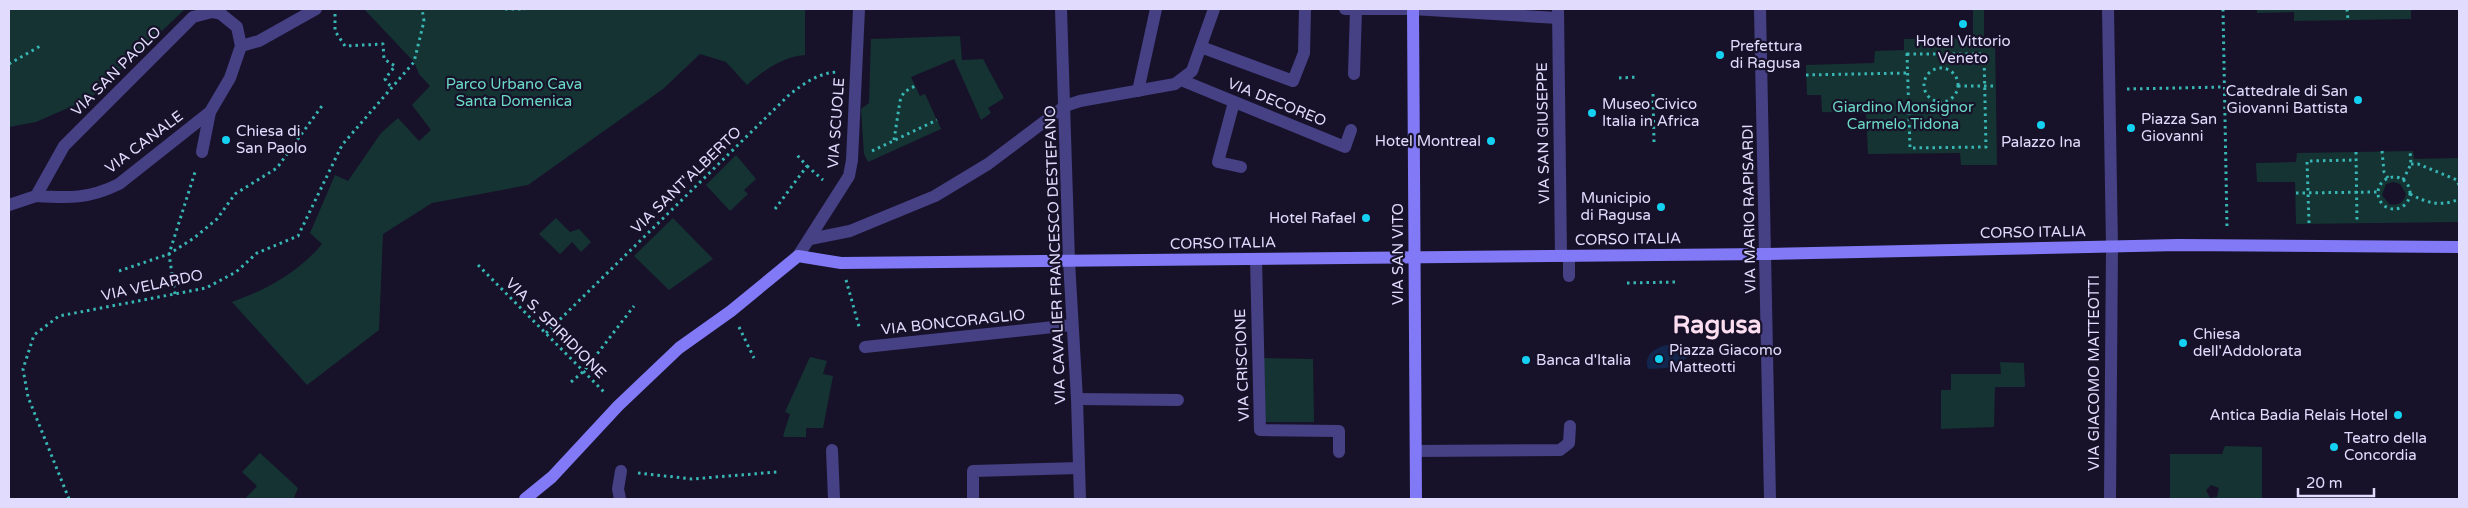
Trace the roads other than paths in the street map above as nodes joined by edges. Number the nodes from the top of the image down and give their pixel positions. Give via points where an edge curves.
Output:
1 (316, 9) edge
2 (858, 9) edge
3 (1061, 9) edge
4 (1156, 9) edge
5 (1214, 9) edge
6 (1305, 9) edge
7 (1345, 9) edge
8 (1356, 9) edge
9 (1413, 9) edge
10 (1760, 9) edge
11 (2108, 9) edge
12 (1504, 12) edge
13 (1558, 13) edge
14 (241, 46) junction
15 (1201, 47) junction
16 (1354, 74) dead end
17 (1180, 80) junction
18 (1138, 90) junction
19 (1234, 102) junction
20 (1065, 106) junction
21 (210, 112) junction
22 (1351, 130) dead end
23 (202, 152) road end
24 (1241, 167) dead end
25 (36, 196) junction
26 (9, 205) edge
27 (810, 239) junction
28 (2459, 246) edge
29 (2112, 247) junction
30 (1766, 254) junction
31 (798, 256) junction
32 (1565, 256) junction
33 (1414, 258) junction
34 (1256, 259) junction
35 (1069, 261) junction
36 (1569, 276) dead end
37 (1072, 325) junction
38 (865, 347) road end
39 (1077, 400) junction
40 (1178, 400) dead end
41 (1570, 426) dead end
42 (832, 450) dead end
43 (1416, 451) junction
44 (1339, 452) dead end
45 (1079, 468) junction
46 (622, 471) road end
47 (525, 499) edge
48 (620, 499) edge
49 (834, 499) edge
50 (973, 499) edge
51 (1080, 499) edge
52 (1416, 499) edge
53 (1770, 499) edge
54 (2110, 499) edge

1 - 14 street via 259,40
2 - 27 street, VIA SCUOLE via 849,176
3 - 20 street, VIA CAVALIER FRANCESCO DESTEFANO
4 - 18 street
5 - 15 street
6 - 15 street via 1304,53 1293,81
7 - 8 street
8 - 9 street
8 - 16 street
9 - 12 street
9 - 33 street, VIA SAN VITO
10 - 30 street, VIA MARIO RAPISARDI
11 - 29 street, VIA GIACOMO MATTEOTTI
12 - 13 street
13 - 32 street, VIA SAN GIUSEPPE
14 - 21 street via 230,78
14 - 25 street, VIA SAN PAOLO via 237,27 230,19 212,12 192,18 64,146
15 - 17 street via 1192,71
17 - 18 street via 1175,84
17 - 19 street, VIA DECOREO
18 - 20 street
19 - 22 street, VIA DECOREO via 1345,147
19 - 24 street via 1218,162
20 - 27 street via 988,164 935,196 850,230
20 - 35 street, VIA CAVALIER FRANCESCO DESTEFANO
21 - 23 street
21 - 25 street, VIA CANALE via 120,184 79,198
25 - 26 street
27 - 31 street, VIA SCUOLE
28 - 29 street, CORSO ITALIA
29 - 30 street, CORSO ITALIA
29 - 54 street, VIA GIACOMO MATTEOTTI
30 - 32 street, CORSO ITALIA
30 - 53 street, VIA MARIO RAPISARDI
31 - 35 street, CORSO ITALIA via 841,263
31 - 47 street via 731,311 679,348 618,406 552,478
32 - 33 street, CORSO ITALIA
32 - 36 street, VIA SAN GIUSEPPE
33 - 34 street, CORSO ITALIA
33 - 43 street, VIA SAN VITO
34 - 35 street, CORSO ITALIA
34 - 44 street, VIA CRISCIONE via 1260,430 1339,431
35 - 37 street, VIA CAVALIER FRANCESCO DESTEFANO
37 - 38 street, VIA BONCORAGLIO
37 - 39 street, VIA CAVALIER FRANCESCO DESTEFANO
39 - 40 street
39 - 45 street, VIA CAVALIER FRANCESCO DESTEFANO
41 - 43 street via 1569,443 1560,450
42 - 49 street
43 - 52 street, VIA SAN VITO
45 - 50 street via 973,471
45 - 51 street, VIA CAVALIER FRANCESCO DESTEFANO
46 - 48 street via 618,489

